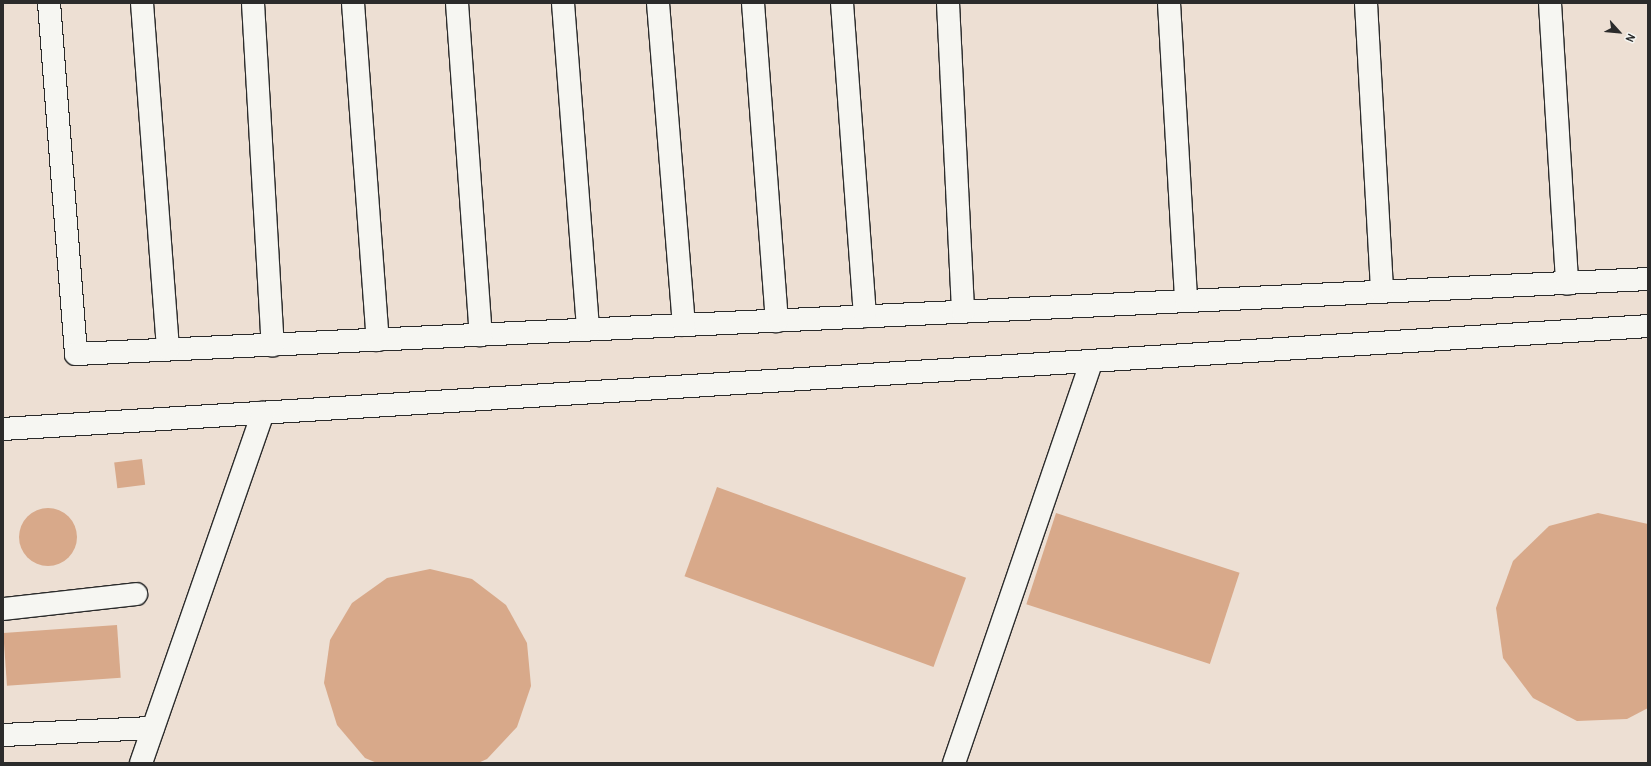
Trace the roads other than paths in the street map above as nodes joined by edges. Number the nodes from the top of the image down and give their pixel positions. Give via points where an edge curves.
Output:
1 (49, 3) edge
2 (142, 3) edge
3 (254, 3) edge
4 (353, 3) edge
5 (457, 3) edge
6 (563, 3) edge
7 (658, 3) edge
8 (753, 3) edge
9 (842, 3) edge
10 (948, 3) edge
11 (1169, 3) edge
12 (1366, 3) edge
13 (1550, 3) edge
14 (1648, 279) edge
15 (1567, 283) junction
16 (1382, 292) junction
17 (1186, 301) junction
18 (963, 312) junction
19 (865, 316) junction
20 (777, 320) junction
21 (684, 325) junction
22 (1648, 326) edge
23 (588, 330) junction
24 (481, 335) junction
25 (378, 340) junction
26 (273, 345) junction
27 (168, 350) junction
28 (1091, 362) junction
29 (264, 414) junction
30 (3, 429) edge
31 (136, 594) dead end
32 (3, 608) edge
33 (153, 728) junction
34 (3, 735) edge
35 (141, 763) edge
36 (954, 763) edge

1 - 27 street via 76,354
2 - 27 street
3 - 26 street
4 - 25 street
5 - 24 street
6 - 23 street
7 - 21 street
8 - 20 street
9 - 19 street
10 - 18 street
11 - 17 street
12 - 16 street
13 - 15 street
14 - 15 street
15 - 16 street
16 - 17 street
17 - 18 street
18 - 19 street
19 - 20 street
20 - 21 street
21 - 23 street
22 - 28 street
23 - 24 street
24 - 25 street
25 - 26 street
26 - 27 street
28 - 29 street
28 - 36 street
29 - 30 street
29 - 33 street
31 - 32 street
33 - 34 street
33 - 35 street

